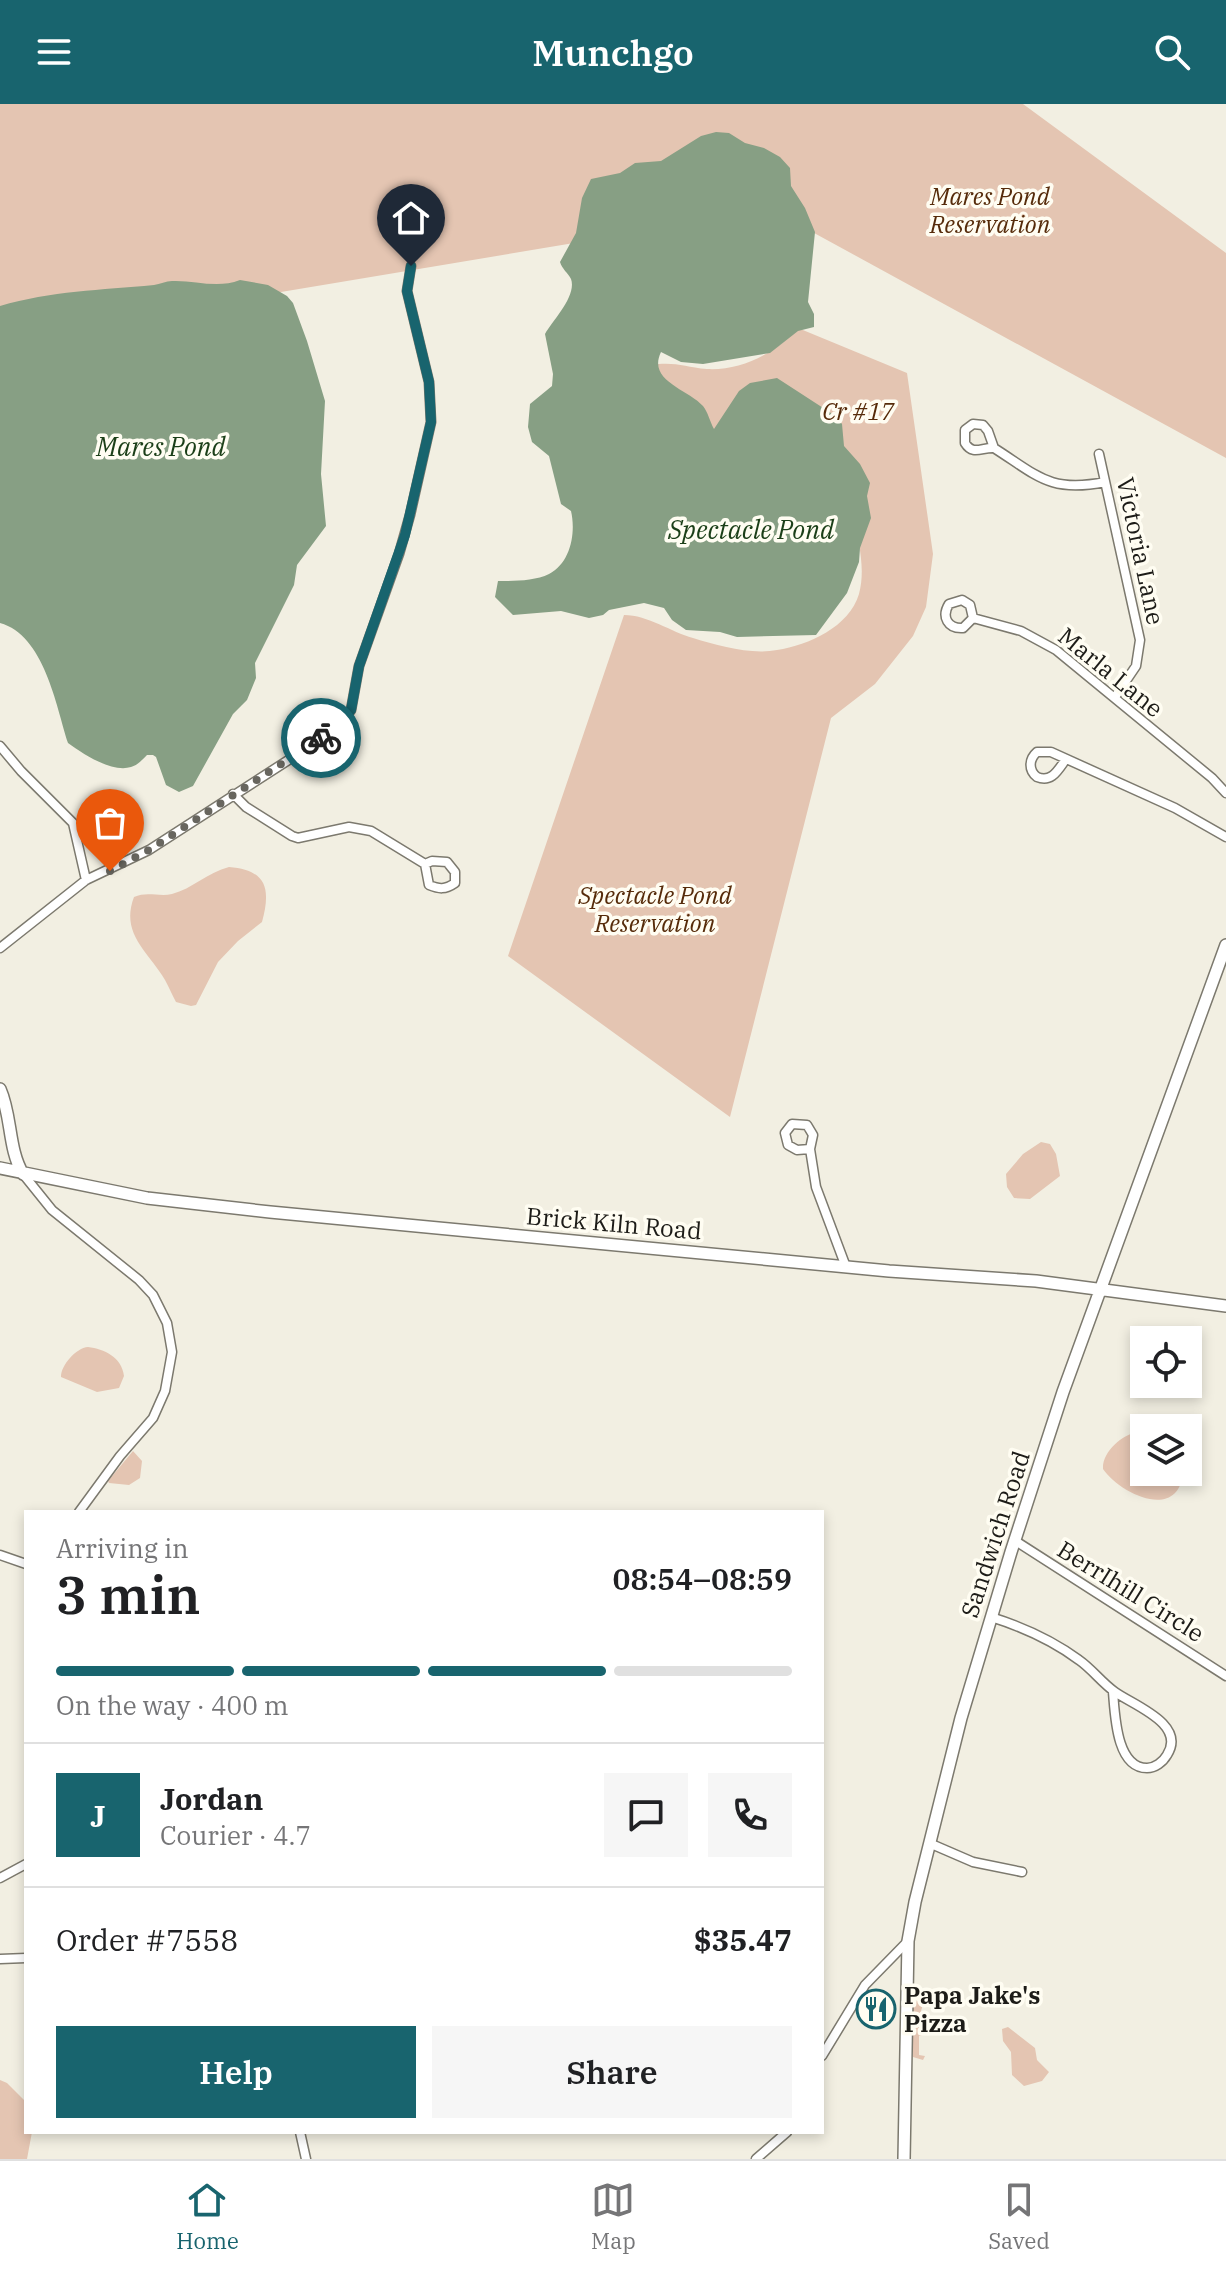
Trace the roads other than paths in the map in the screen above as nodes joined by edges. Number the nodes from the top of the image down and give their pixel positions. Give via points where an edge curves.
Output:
1 (411, 266) dead end
2 (994, 448) dead end
3 (1099, 454) dead end
4 (1105, 482) junction
5 (973, 618) dead end
6 (1115, 697) junction
7 (0, 746) edge
8 (1066, 759) dead end
9 (1212, 778) junction
10 (1226, 781) edge
11 (1226, 793) edge
12 (233, 794) junction
13 (1226, 837) edge
14 (425, 864) dead end
15 (86, 880) junction
16 (1226, 945) edge
17 (0, 948) edge
18 (0, 1089) edge
19 (810, 1149) dead end
20 (0, 1168) edge
21 (23, 1174) junction
22 (846, 1267) junction
23 (1098, 1290) junction
24 (1226, 1306) edge
25 (80, 1510) edge
26 (1014, 1540) junction
27 (0, 1555) edge
28 (24, 1563) edge
29 (991, 1617) junction
30 (1226, 1676) edge
31 (1113, 1692) junction
32 (929, 1843) junction
33 (24, 1865) edge
34 (1022, 1872) dead end
35 (0, 1878) edge
36 (908, 1941) junction
37 (24, 1958) edge
38 (0, 1959) edge
39 (824, 2053) edge
40 (300, 2134) edge
41 (785, 2134) edge
42 (306, 2159) edge
43 (756, 2159) edge
44 (904, 2159) edge

1 - 12 street via 407,291 429,382 431,422 407,528 363,652 351,710 335,730
2 - 4 street via 1055,484
3 - 4 street, Victoria Lane
4 - 6 street, Victoria Lane via 1140,650 1133,672
5 - 6 street, Marla Lane via 1039,640
6 - 9 street, Marla Lane
7 - 15 street via 73,823
8 - 13 street via 1184,812
9 - 10 street, Marla Lane
9 - 11 street, Marla Lane
12 - 14 street via 292,836 349,827 371,831
12 - 15 street via 149,850
15 - 17 street
16 - 23 main road, Sandwich Road
18 - 21 main road
19 - 22 street via 816,1187
20 - 21 main road, Brick Kiln Road
21 - 22 main road, Brick Kiln Road via 147,1198 270,1212
21 - 25 street via 52,1210 153,1295 167,1323 172,1352 165,1391 153,1418
22 - 23 main road, Brick Kiln Road
23 - 24 main road, Brick Kiln Road
23 - 26 main road, Sandwich Road
26 - 29 main road, Sandwich Road
26 - 30 street, BerrIhill Circle
27 - 28 street
29 - 31 street via 1056,1644
29 - 32 main road, Sandwich Road
31 - 31 street via 1152,1714 1167,1731 1168,1754 1155,1766 1138,1766 1123,1753
32 - 34 street via 973,1862
32 - 36 main road, Sandwich Road
33 - 35 street
36 - 39 street via 865,1985
36 - 44 main road, Sandwich Road
37 - 38 street
40 - 42 street
41 - 43 street

